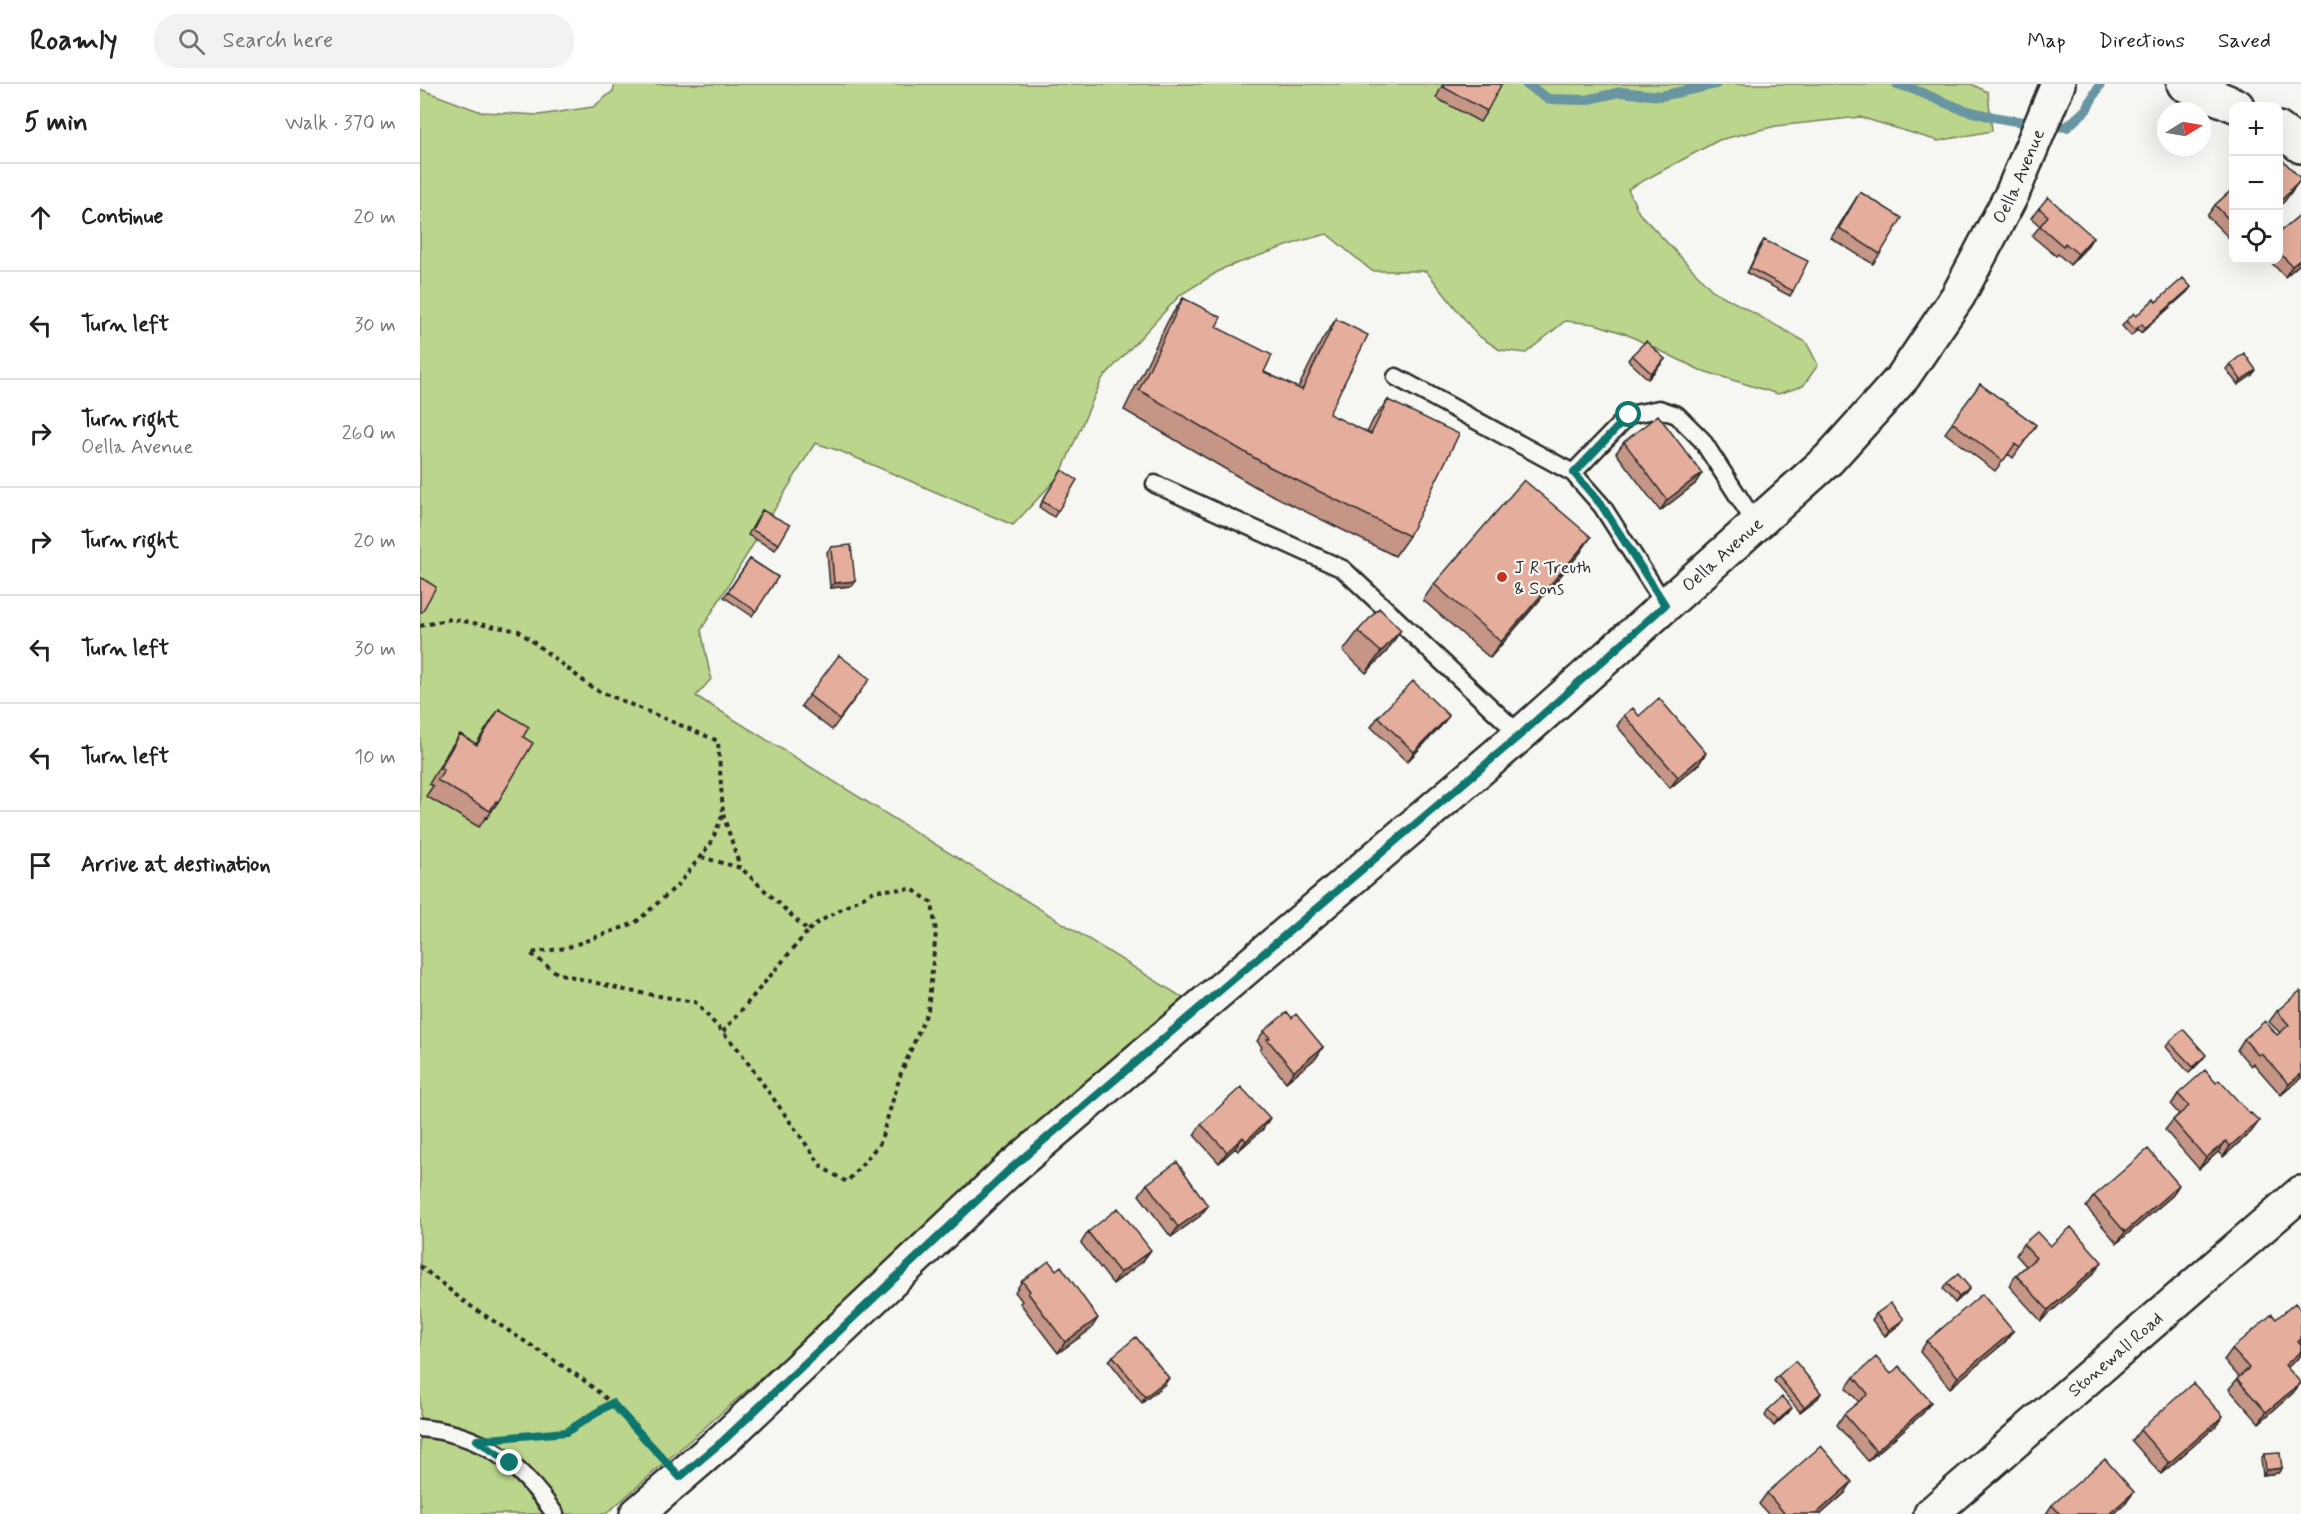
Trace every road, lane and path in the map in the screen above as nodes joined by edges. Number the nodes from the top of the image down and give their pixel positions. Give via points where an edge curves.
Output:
1 (2184, 84) edge
2 (2229, 103) edge
3 (2047, 110) edge
4 (2283, 133) edge
5 (2301, 146) edge
6 (1396, 377) dead end
7 (1574, 473) junction
8 (1155, 484) dead end
9 (1756, 524) junction
10 (1665, 605) junction
11 (420, 626) edge
12 (1520, 735) junction
13 (723, 814) junction
14 (700, 857) junction
15 (741, 868) junction
16 (808, 931) junction
17 (723, 1032) junction
18 (2301, 1193) edge
19 (420, 1266) edge
20 (612, 1403) junction
21 (420, 1428) edge
22 (477, 1440) junction
23 (680, 1477) junction
24 (555, 1514) edge
25 (637, 1514) edge
26 (1931, 1514) edge

1 - 2 street
3 - 9 street, Oella Avenue via 1983,252 1903,377 1829,459
4 - 5 street
6 - 7 lane
7 - 9 lane via 1629,415 1659,409 1677,415 1702,440
7 - 10 lane via 1602,506
8 - 12 lane via 1343,569
9 - 10 street, Oella Avenue
10 - 12 street, Oella Avenue
11 - 13 path via 451,619 519,631 594,689 718,741
12 - 23 street, Oella Avenue via 1009,1170
13 - 14 path via 711,843
13 - 15 path
14 - 15 path
14 - 17 path via 678,885 635,923 566,948 530,953 557,974 695,1002
15 - 16 path
16 - 17 path
16 - 17 path via 876,890 912,889 932,903 936,932 928,1010 901,1073 880,1143 847,1182 823,1168
18 - 26 street, Stonewall Road
19 - 20 path via 466,1303 581,1378
20 - 22 path via 566,1432
20 - 23 path
21 - 22 lane
22 - 24 lane via 510,1463
23 - 25 street, Oella Avenue

